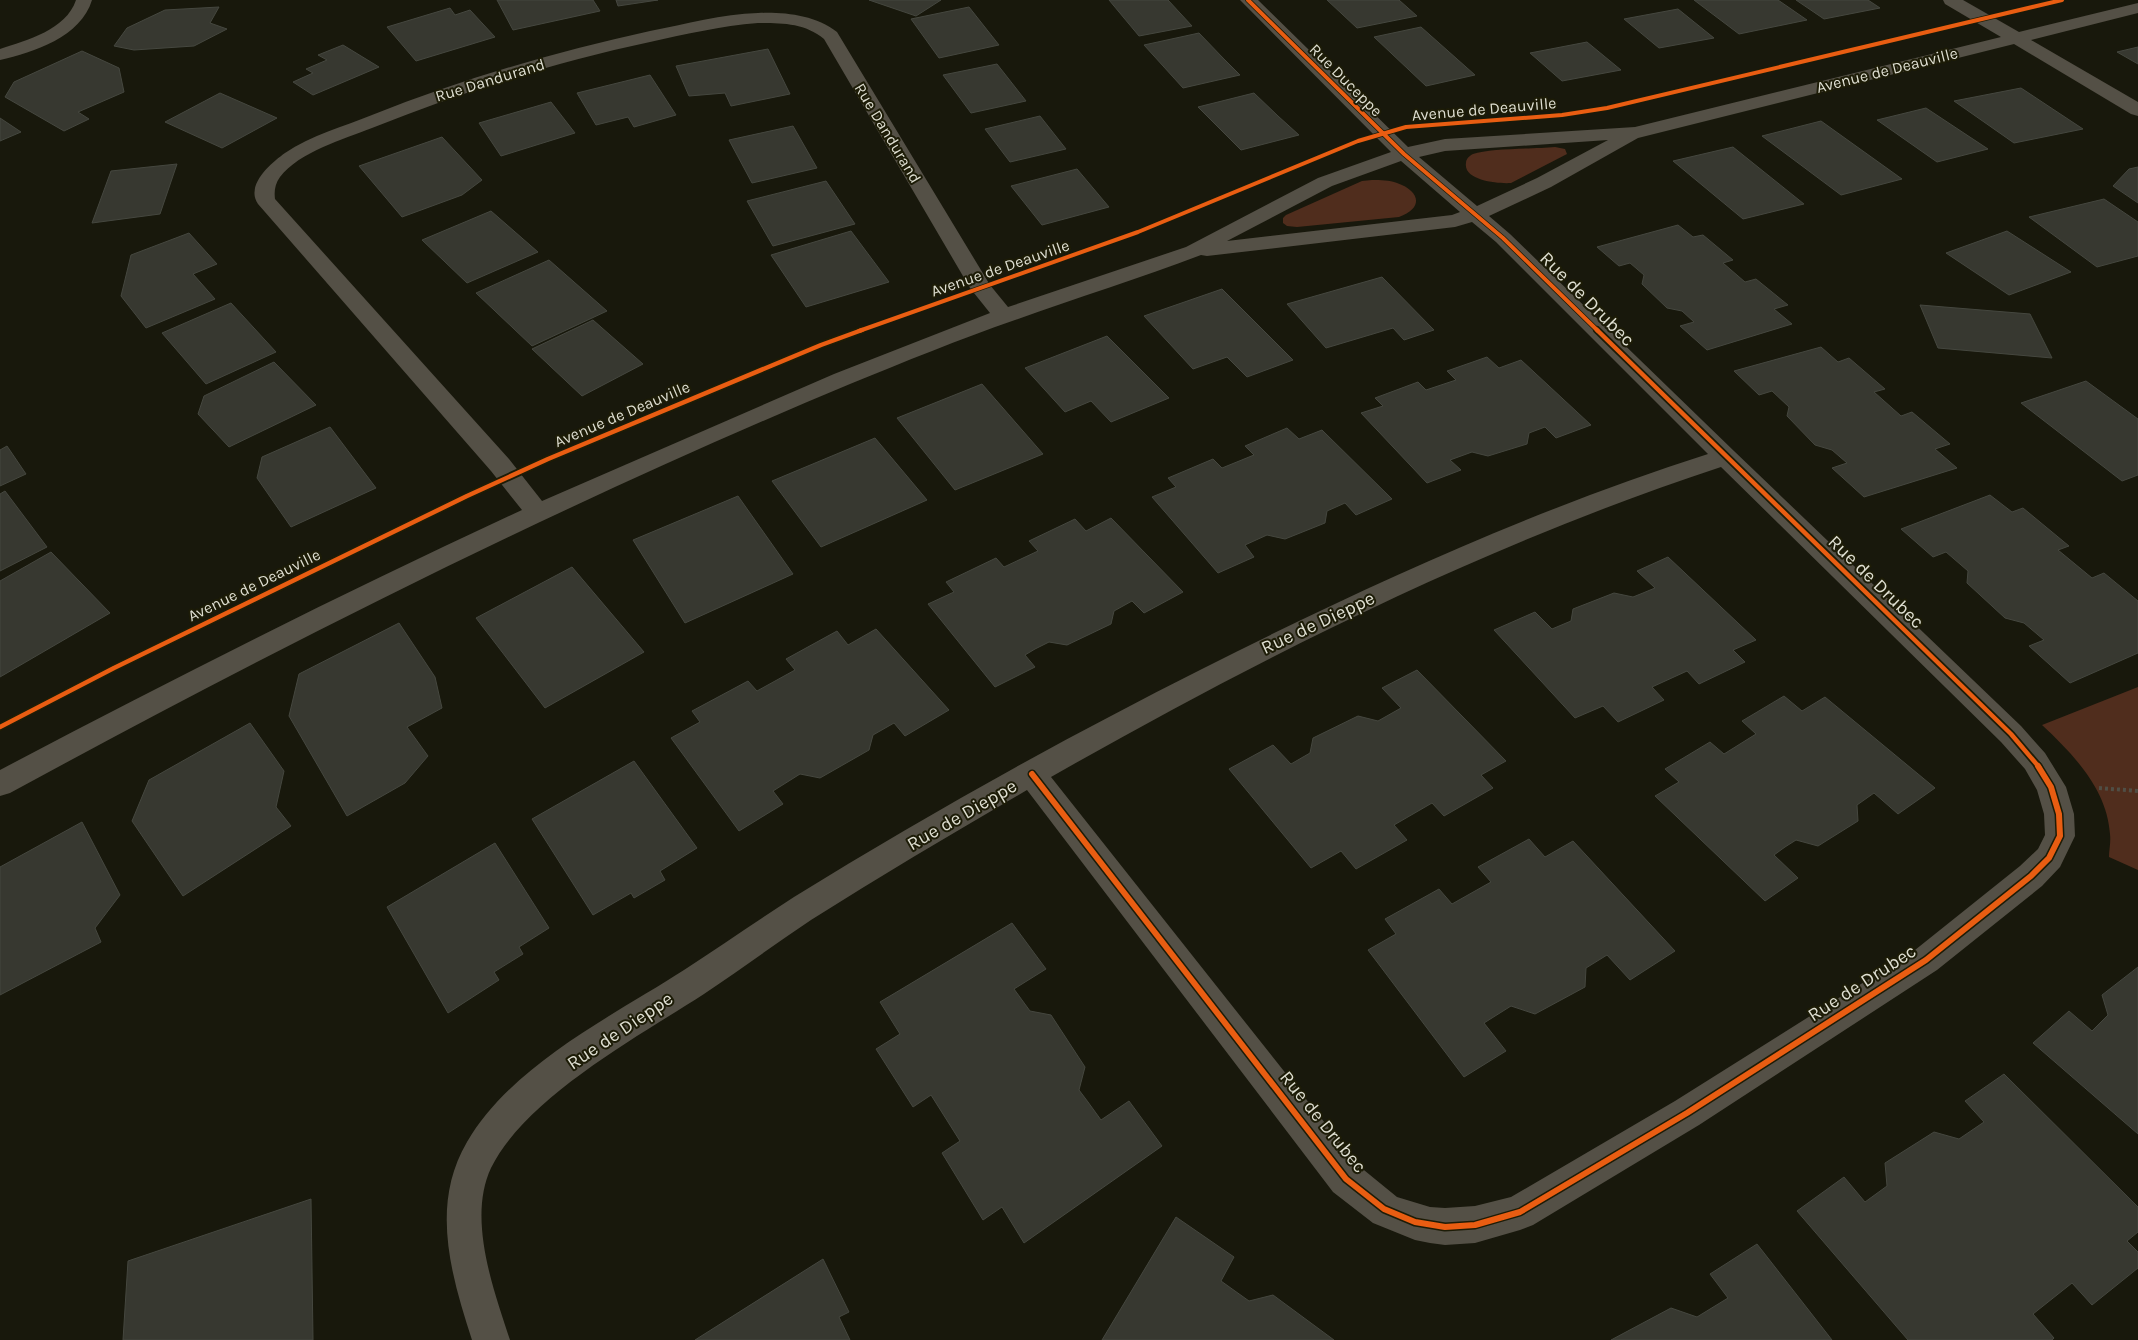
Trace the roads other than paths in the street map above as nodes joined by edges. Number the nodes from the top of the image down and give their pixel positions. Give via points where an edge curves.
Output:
1 (84, 0) edge
2 (1248, 0) edge
3 (1951, 0) edge
4 (2138, 8) edge
5 (2015, 38) junction
6 (0, 56) edge
7 (2138, 110) edge
8 (1635, 133) junction
9 (1404, 154) junction
10 (1474, 215) junction
11 (1192, 251) junction
12 (1004, 316) junction
13 (1725, 457) junction
14 (537, 512) junction
15 (1032, 774) junction
16 (0, 784) edge
17 (491, 1340) edge

1 - 6 street via 82,9 66,26
2 - 9 street, Rue Duceppe
3 - 5 street
4 - 5 street, Avenue de Deauville
5 - 7 street
5 - 8 street, Avenue de Deauville
8 - 9 street, Avenue de Deauville via 1445,145
8 - 10 street, Avenue de Deauville
9 - 10 street, Rue Duceppe
9 - 11 street, Avenue de Deauville via 1325,182
10 - 11 street, Avenue de Deauville via 1455,221
10 - 13 street, Rue de Drubec via 1503,238
11 - 12 street, Avenue de Deauville
12 - 14 street, Avenue de Deauville via 842,379
12 - 14 street, Rue Dandurand via 981,288 831,36 804,22 771,18 734,21 588,51 496,77 405,108 337,135 286,161 268,180 265,200 500,465
13 - 15 street, Rue de Dieppe via 1544,521 1330,616 1233,664
13 - 15 street, Rue de Drubec via 2029,754 2051,787 2059,814 2060,836 2049,858 2030,876 1926,960 1687,1114 1520,1212 1473,1226 1443,1227 1416,1223 1384,1210 1346,1178
14 - 16 street, Avenue de Deauville via 267,644
15 - 17 street, Rue de Dieppe via 812,903 568,1064 496,1130 478,1158 468,1185 463,1216 466,1256

